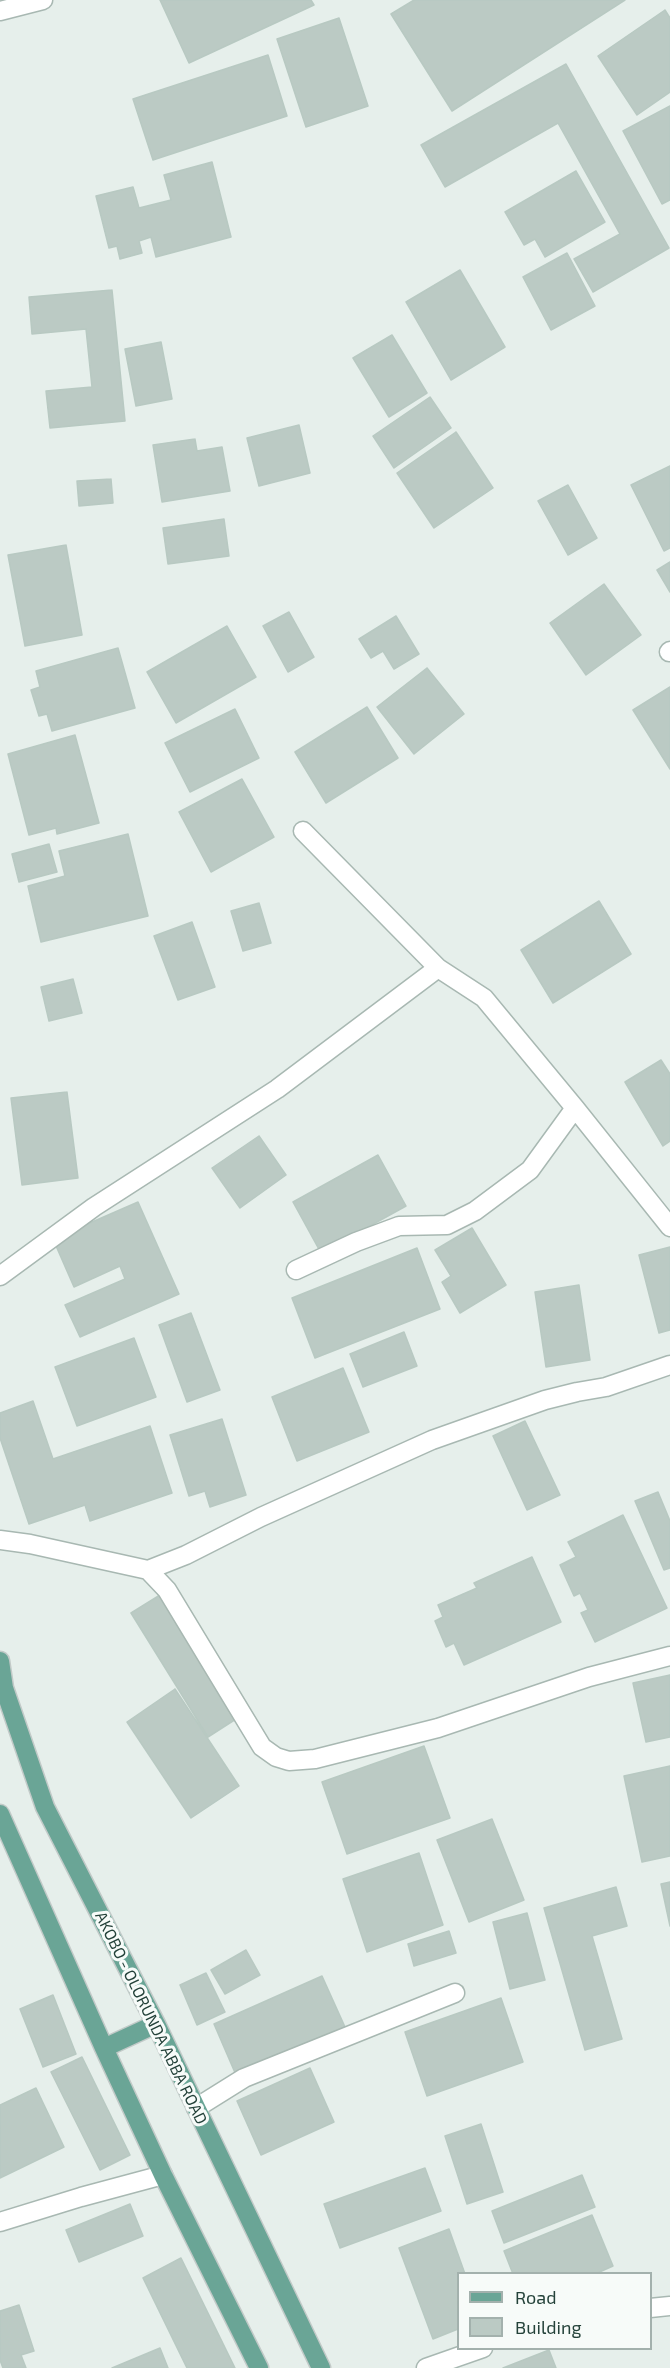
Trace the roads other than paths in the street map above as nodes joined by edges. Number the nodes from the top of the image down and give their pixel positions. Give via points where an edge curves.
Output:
1 (43, 0) edge
2 (0, 11) edge
3 (303, 831) dead end
4 (438, 968) junction
5 (575, 1108) junction
6 (670, 1227) edge
7 (296, 1270) dead end
8 (0, 1276) edge
9 (670, 1365) edge
10 (0, 1540) edge
11 (148, 1570) junction
12 (670, 1656) edge
13 (0, 1661) edge
14 (0, 1814) edge
15 (455, 1993) dead end
16 (156, 2024) junction
17 (104, 2048) junction
18 (195, 2108) junction
19 (163, 2175) junction
20 (0, 2222) edge
21 (670, 2306) edge
22 (652, 2308) edge
23 (480, 2350) edge
24 (259, 2368) edge
25 (321, 2368) edge
26 (426, 2368) edge

1 - 2 street
3 - 4 street
4 - 5 street via 484,998
4 - 8 street via 277,1089 94,1207
5 - 6 street
5 - 7 street via 530,1170 475,1211 447,1225 399,1226
9 - 11 street via 606,1387 545,1400 432,1440
10 - 11 street
11 - 12 street via 166,1590 262,1747 289,1761 315,1759 438,1728 589,1677
13 - 16 main road, AKOBO - OLORUNDA ABBA ROAD via 4,1688 45,1807
14 - 17 main road
15 - 18 street via 244,2078
16 - 17 main road
16 - 18 main road, AKOBO - OLORUNDA ABBA ROAD
17 - 19 main road
18 - 25 main road, AKOBO - OLORUNDA ABBA ROAD
19 - 20 street
19 - 24 main road
21 - 22 street
23 - 26 street

